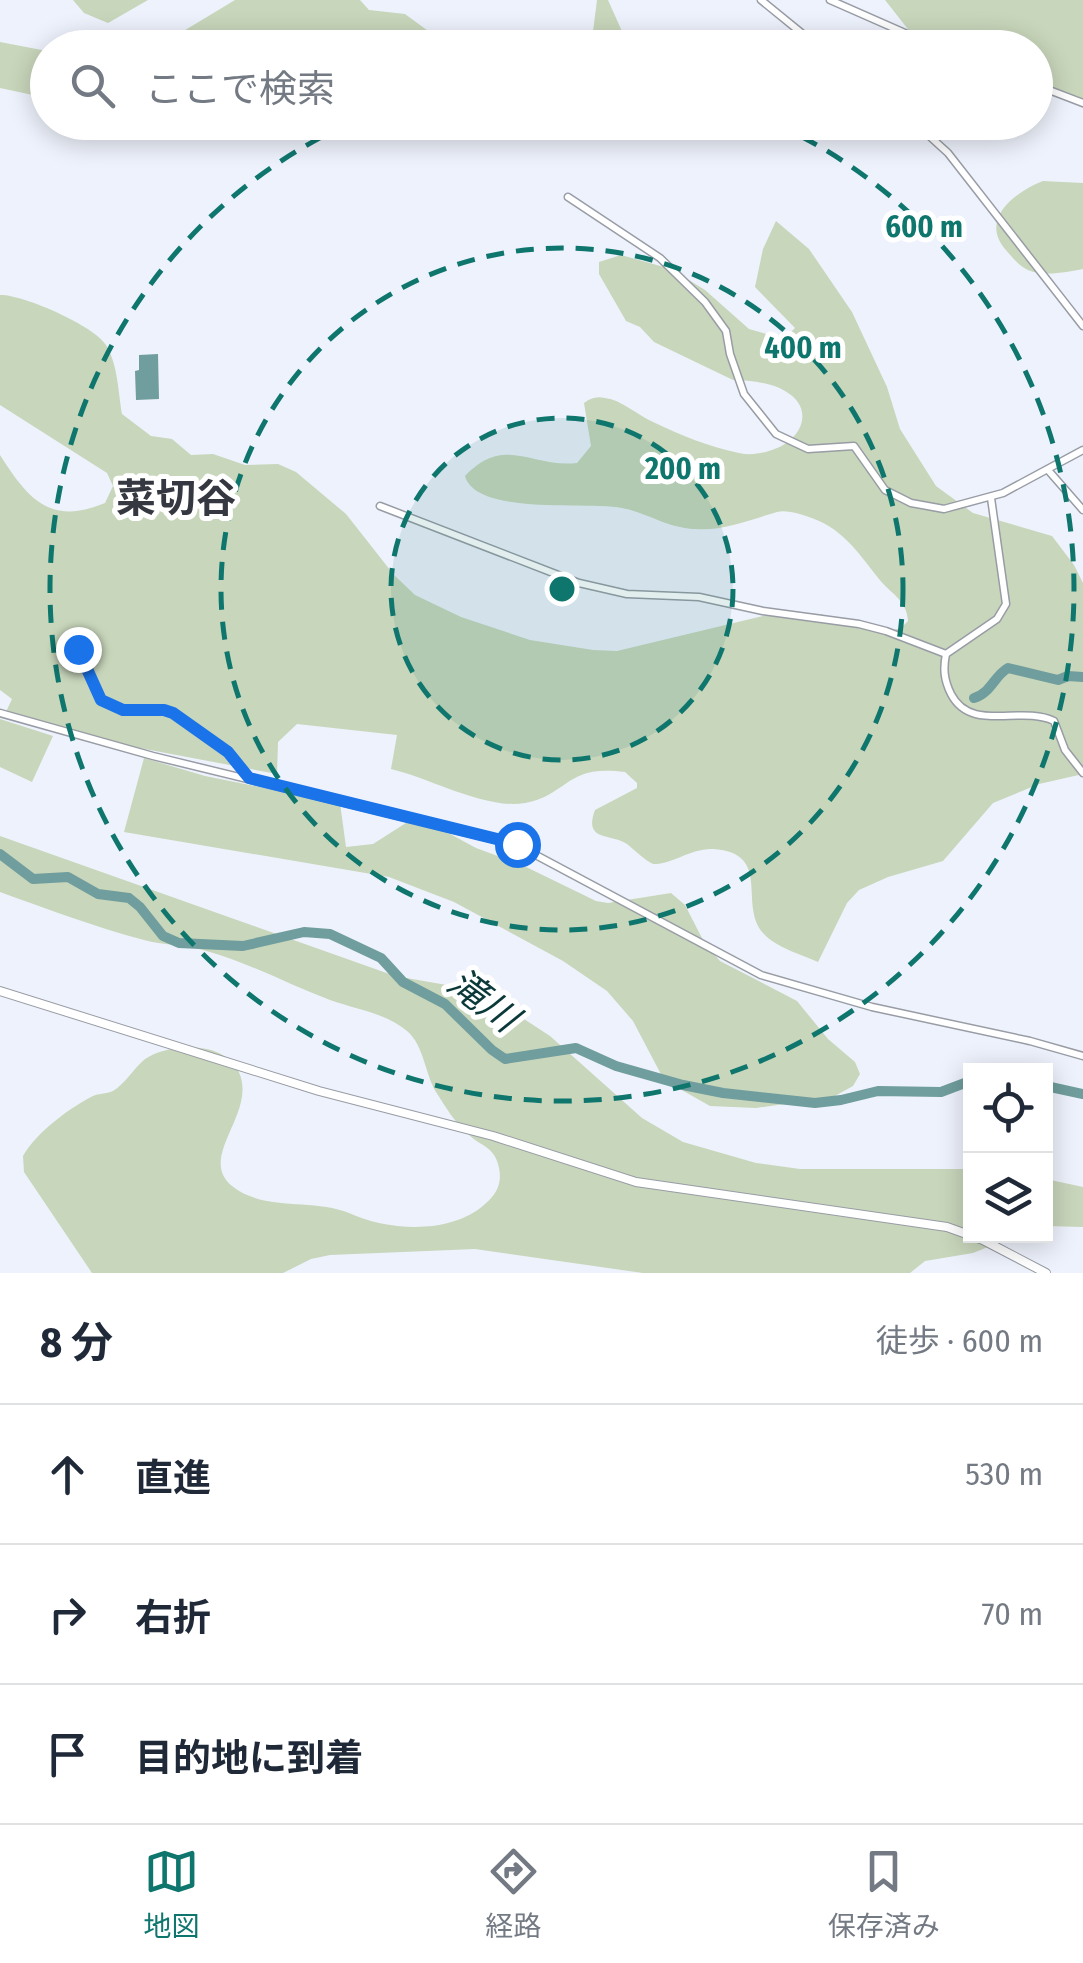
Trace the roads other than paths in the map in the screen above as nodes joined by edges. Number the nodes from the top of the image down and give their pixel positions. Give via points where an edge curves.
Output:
1 (761, 0) edge
2 (830, 0) edge
3 (798, 30) edge
4 (898, 30) edge
5 (1053, 92) edge
6 (1083, 103) edge
7 (933, 140) edge
8 (568, 196) dead end
9 (1083, 326) edge
10 (1083, 450) edge
11 (1048, 470) junction
12 (991, 498) junction
13 (380, 506) dead end
14 (1083, 510) edge
15 (78, 649) dead end
16 (946, 654) junction
17 (0, 713) edge
18 (1083, 773) edge
19 (249, 778) junction
20 (0, 991) edge
21 (1083, 1056) edge
22 (1046, 1273) edge

1 - 3 street
2 - 4 street
5 - 6 street
7 - 9 street
8 - 12 street via 660,258 706,302 726,332 744,394 776,434 808,448 854,446 885,490 911,503 944,509
10 - 11 street
11 - 12 street
11 - 14 street
12 - 16 street via 1006,604 997,619
13 - 16 street via 578,583 859,624
15 - 19 street via 101,700 123,710 173,713 228,752
16 - 18 street via 945,678 962,709 972,715 1040,714 1054,721
17 - 19 street
19 - 21 street via 517,844 761,975
20 - 22 street via 318,1092 493,1136 636,1182 947,1228

